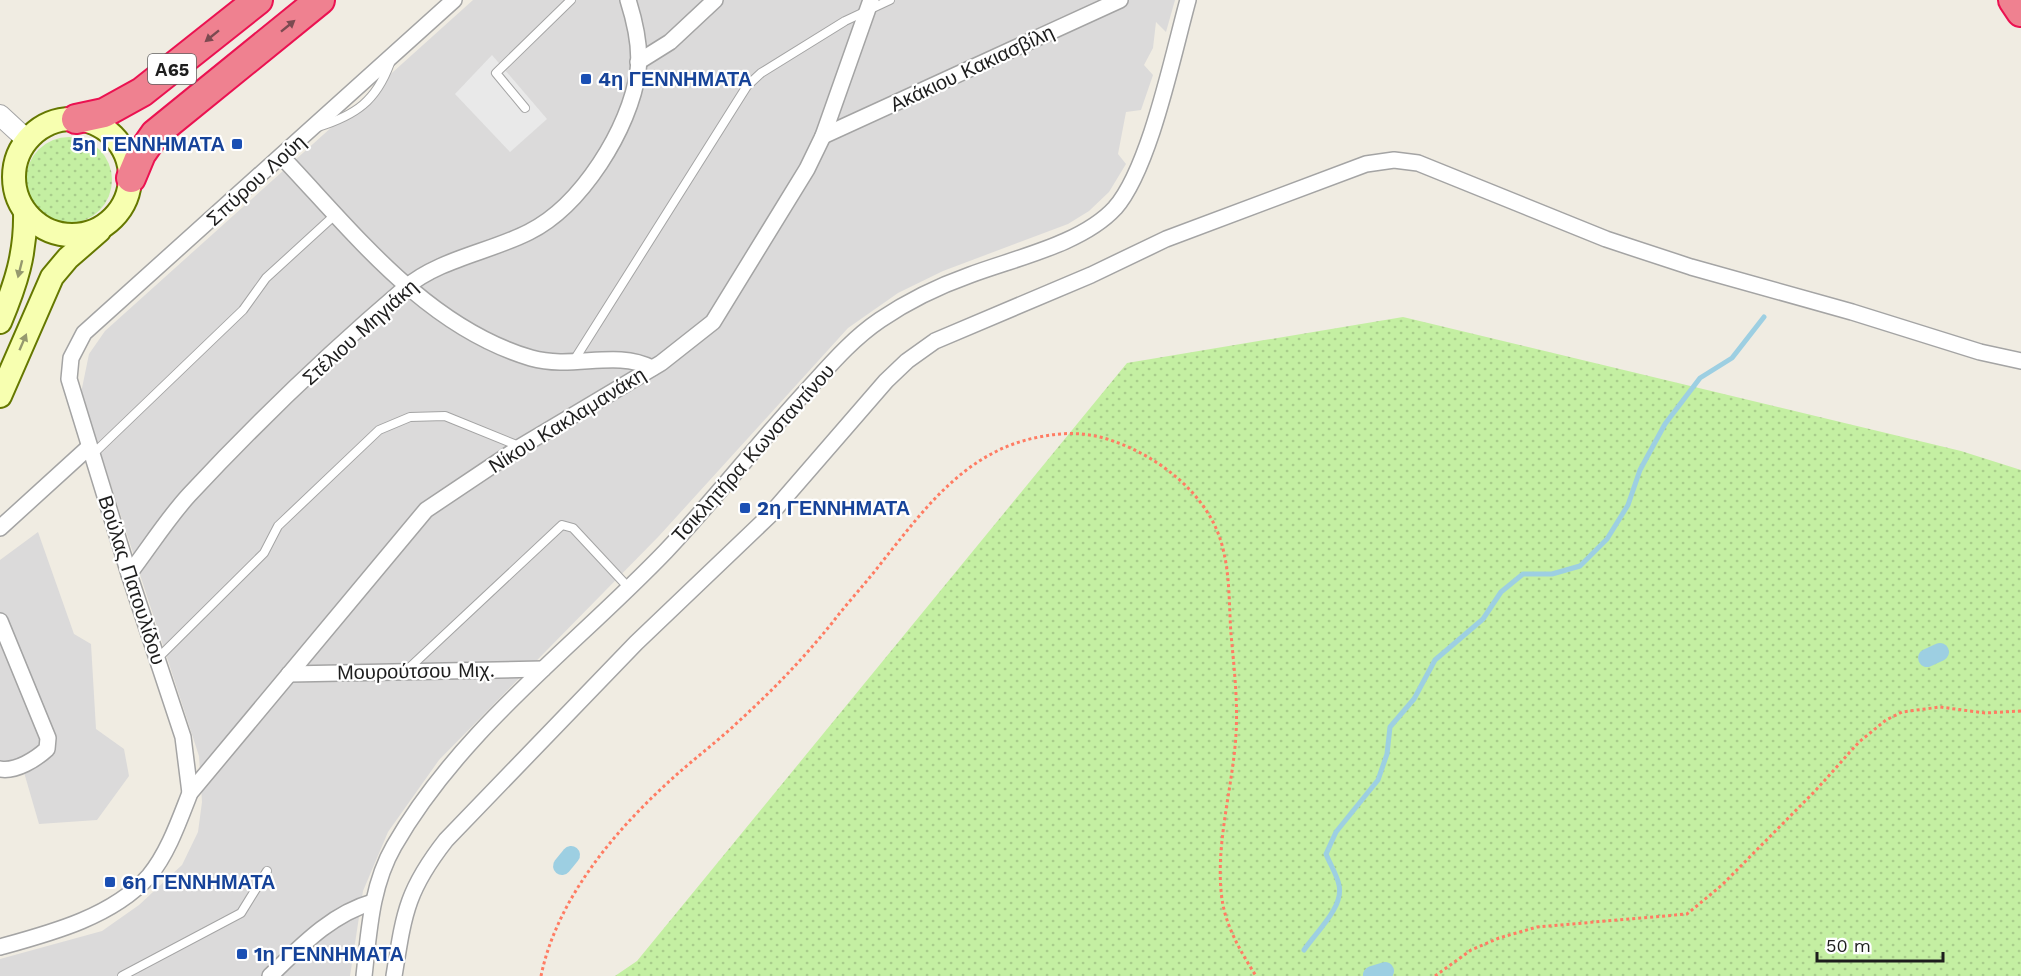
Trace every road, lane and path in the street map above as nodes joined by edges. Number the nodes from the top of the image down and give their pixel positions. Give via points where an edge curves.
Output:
1 (258, 0) edge
2 (320, 0) edge
3 (454, 0) edge
4 (572, 0) edge
5 (628, 0) edge
6 (715, 0) edge
7 (890, 0) edge
8 (1120, 0) edge
9 (1188, 0) edge
10 (2013, 0) edge
11 (870, 6) edge
12 (2021, 12) edge
13 (638, 63) junction
14 (525, 108) dead end
15 (0, 115) edge
16 (76, 119) junction
17 (823, 136) junction
18 (27, 140) junction
19 (282, 157) junction
20 (131, 178) junction
21 (25, 212) junction
22 (336, 214) junction
23 (105, 226) junction
24 (407, 286) junction
25 (0, 322) edge
26 (2021, 361) edge
27 (572, 364) junction
28 (69, 368) joint
29 (652, 368) junction
30 (0, 396) edge
31 (520, 447) junction
32 (90, 451) junction
33 (0, 528) edge
34 (129, 574) junction
35 (628, 587) junction
36 (0, 621) edge
37 (158, 659) junction
38 (543, 669) junction
39 (406, 671) junction
40 (289, 674) junction
41 (2021, 711) edge
42 (0, 769) edge
43 (190, 793) junction
44 (267, 871) dead end
45 (373, 902) junction
46 (0, 947) edge
47 (122, 976) edge
48 (270, 976) edge
49 (364, 976) edge
50 (394, 976) edge
51 (541, 976) edge
52 (1256, 976) edge
53 (1435, 976) edge

1 -> 16 highway, Α65 via 142,92 104,113
20 -> 2 highway, Α65 via 155,134
3 - 19 street, Σπύρου Λούη
4 - 14 lane via 495,73
5 - 13 street, Στέλιου Μηγιάκη
6 - 13 street via 670,42
7 - 11 lane
8 - 17 street, Ακάκιου Κακιασβίλη
9 - 35 street, Τσικλητήρα Κωνσταντίνου via 1143,156 1130,187 1113,211 1083,232 935,289 864,332
10 - 12 highway
11 - 17 street, Νίκου Κακλαμανάκη
11 - 27 lane via 761,73 747,86
13 - 24 street, Στέλιου Μηγιάκη via 626,111 603,157 574,198 531,231 427,273
15 - 18 street
16 - 18 main road via 58,120
16 - 20 main road via 93,123 115,138 128,161
17 - 29 street, Νίκου Κακλαμανάκη via 795,192 713,322
18 - 21 main road via 14,168 16,191
19 - 22 street
19 - 28 street, Σπύρου Λούη via 84,333
20 - 23 main road via 127,197
21 - 23 main road via 48,230 62,235 77,235
21 -> 25 main road via 22,263
22 - 24 street
22 - 32 lane via 266,278 243,310
30 -> 23 main road via 52,276
24 - 27 street via 442,312 501,346 534,358
24 - 34 street, Στέλιου Μηγιάκη via 310,374 188,496
26 - 50 street via 1617,243 1419,163 1394,160 1366,164 1166,239 1091,275 962,327 935,341 886,381 770,516 636,643 446,840 412,891
27 - 29 street via 613,359 644,363
28 - 32 street, Βούλας Πατουλίδου
29 - 31 street, Νίκου Κακλαμανάκη
31 - 37 lane via 445,416 410,417 379,430 278,526 264,553
31 - 40 street, Νίκου Κακλαμανάκη via 426,510
32 - 33 street
32 - 34 street, Βούλας Πατουλίδου
34 - 37 street, Βούλας Πατουλίδου
35 - 38 street, Τσικλητήρα Κωνσταντίνου
35 - 39 lane via 573,528 562,525
36 - 42 street via 48,738 47,749 40,756 14,769
37 - 43 street, Βούλας Πατουλίδου via 183,737
38 - 39 street, Μουρούτσου Μιχ.
38 - 45 street, Τσικλητήρα Κωνσταντίνου via 439,778 395,845
39 - 40 street, Μουρούτσου Μιχ.
40 - 43 street, Νίκου Κακλαμανάκη
41 - 53 path via 1985,713 1940,707 1902,712 1859,742 1758,850 1703,904 1687,914 1537,927 1471,951
43 - 46 street via 175,831 149,876 122,898 52,933
44 - 47 lane via 241,913
45 - 48 street via 350,908 333,919
45 - 49 street, Τσικλητήρα Κωνσταντίνου
51 - 52 path via 571,900 620,832 675,776 736,725 798,665 947,484 990,453 1016,441 1080,433 1135,450 1169,471 1194,494 1215,525 1224,550 1236,734 1222,865 1222,902

